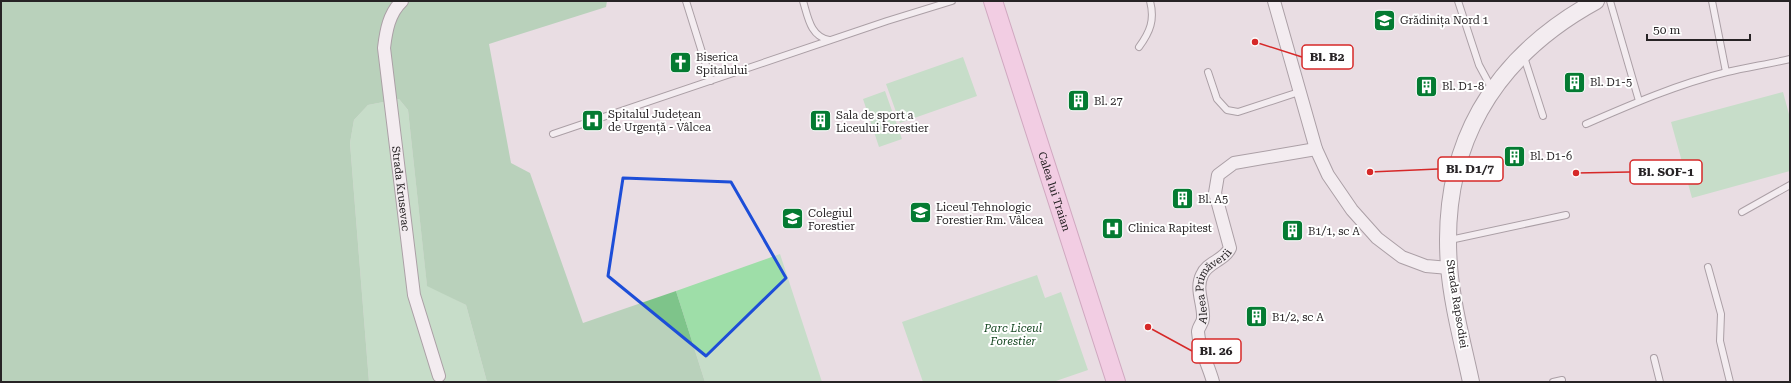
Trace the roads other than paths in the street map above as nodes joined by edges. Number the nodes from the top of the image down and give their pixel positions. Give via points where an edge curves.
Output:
1 (402, 1) edge
2 (686, 1) edge
3 (803, 1) edge
4 (952, 1) edge
5 (993, 1) edge
6 (1150, 1) edge
7 (1274, 1) edge
8 (1458, 1) edge
9 (1596, 1) edge
10 (1610, 1) edge
11 (1712, 1) edge
12 (830, 40) junction
13 (1139, 47) dead end
14 (1522, 54) junction
15 (1790, 59) edge
16 (1208, 72) dead end
17 (1726, 72) junction
18 (711, 81) junction
19 (1492, 90) junction
20 (1299, 92) junction
21 (1639, 101) junction
22 (1543, 116) dead end
23 (1586, 124) dead end
24 (553, 134) dead end
25 (1316, 149) junction
26 (1790, 185) edge
27 (1742, 212) dead end
28 (1566, 215) dead end
29 (1448, 240) junction
30 (1708, 267) dead end
31 (1449, 268) junction
32 (1654, 358) dead end
33 (439, 379) edge
34 (1562, 380) dead end
35 (1116, 382) edge
36 (1214, 382) edge
37 (1471, 382) edge
38 (1553, 382) edge
39 (1660, 382) edge
40 (1730, 382) edge

1 - 33 street, Strada Krusevac via 391,16 384,48 414,295
2 - 18 lane
3 - 12 lane via 812,28 821,38
4 - 12 lane
5 - 35 main road, Calea lui Traian
6 - 13 lane via 1153,18 1149,32
7 - 20 street
8 - 19 lane via 1479,65
9 - 14 street, Strada Rapsodiei via 1554,27
10 - 21 lane
11 - 17 lane
12 - 18 lane
14 - 19 street, Strada Rapsodiei
14 - 22 lane
15 - 17 lane
16 - 20 lane via 1217,99 1227,110 1238,112
17 - 21 lane
18 - 24 lane
19 - 29 street, Strada Rapsodiei via 1472,124 1458,162 1448,214
20 - 25 street
21 - 23 lane
25 - 31 street via 1340,193 1377,238 1402,257 1426,266
25 - 36 street, Aleea Primăverii via 1234,163 1218,175 1215,193 1230,248 1227,255 1213,262 1202,275 1199,289 1203,319 1198,330
26 - 27 lane
28 - 29 lane
29 - 31 street, Strada Rapsodiei
30 - 40 lane via 1721,314 1720,341
31 - 37 street, Strada Rapsodiei
32 - 39 lane
34 - 38 lane

